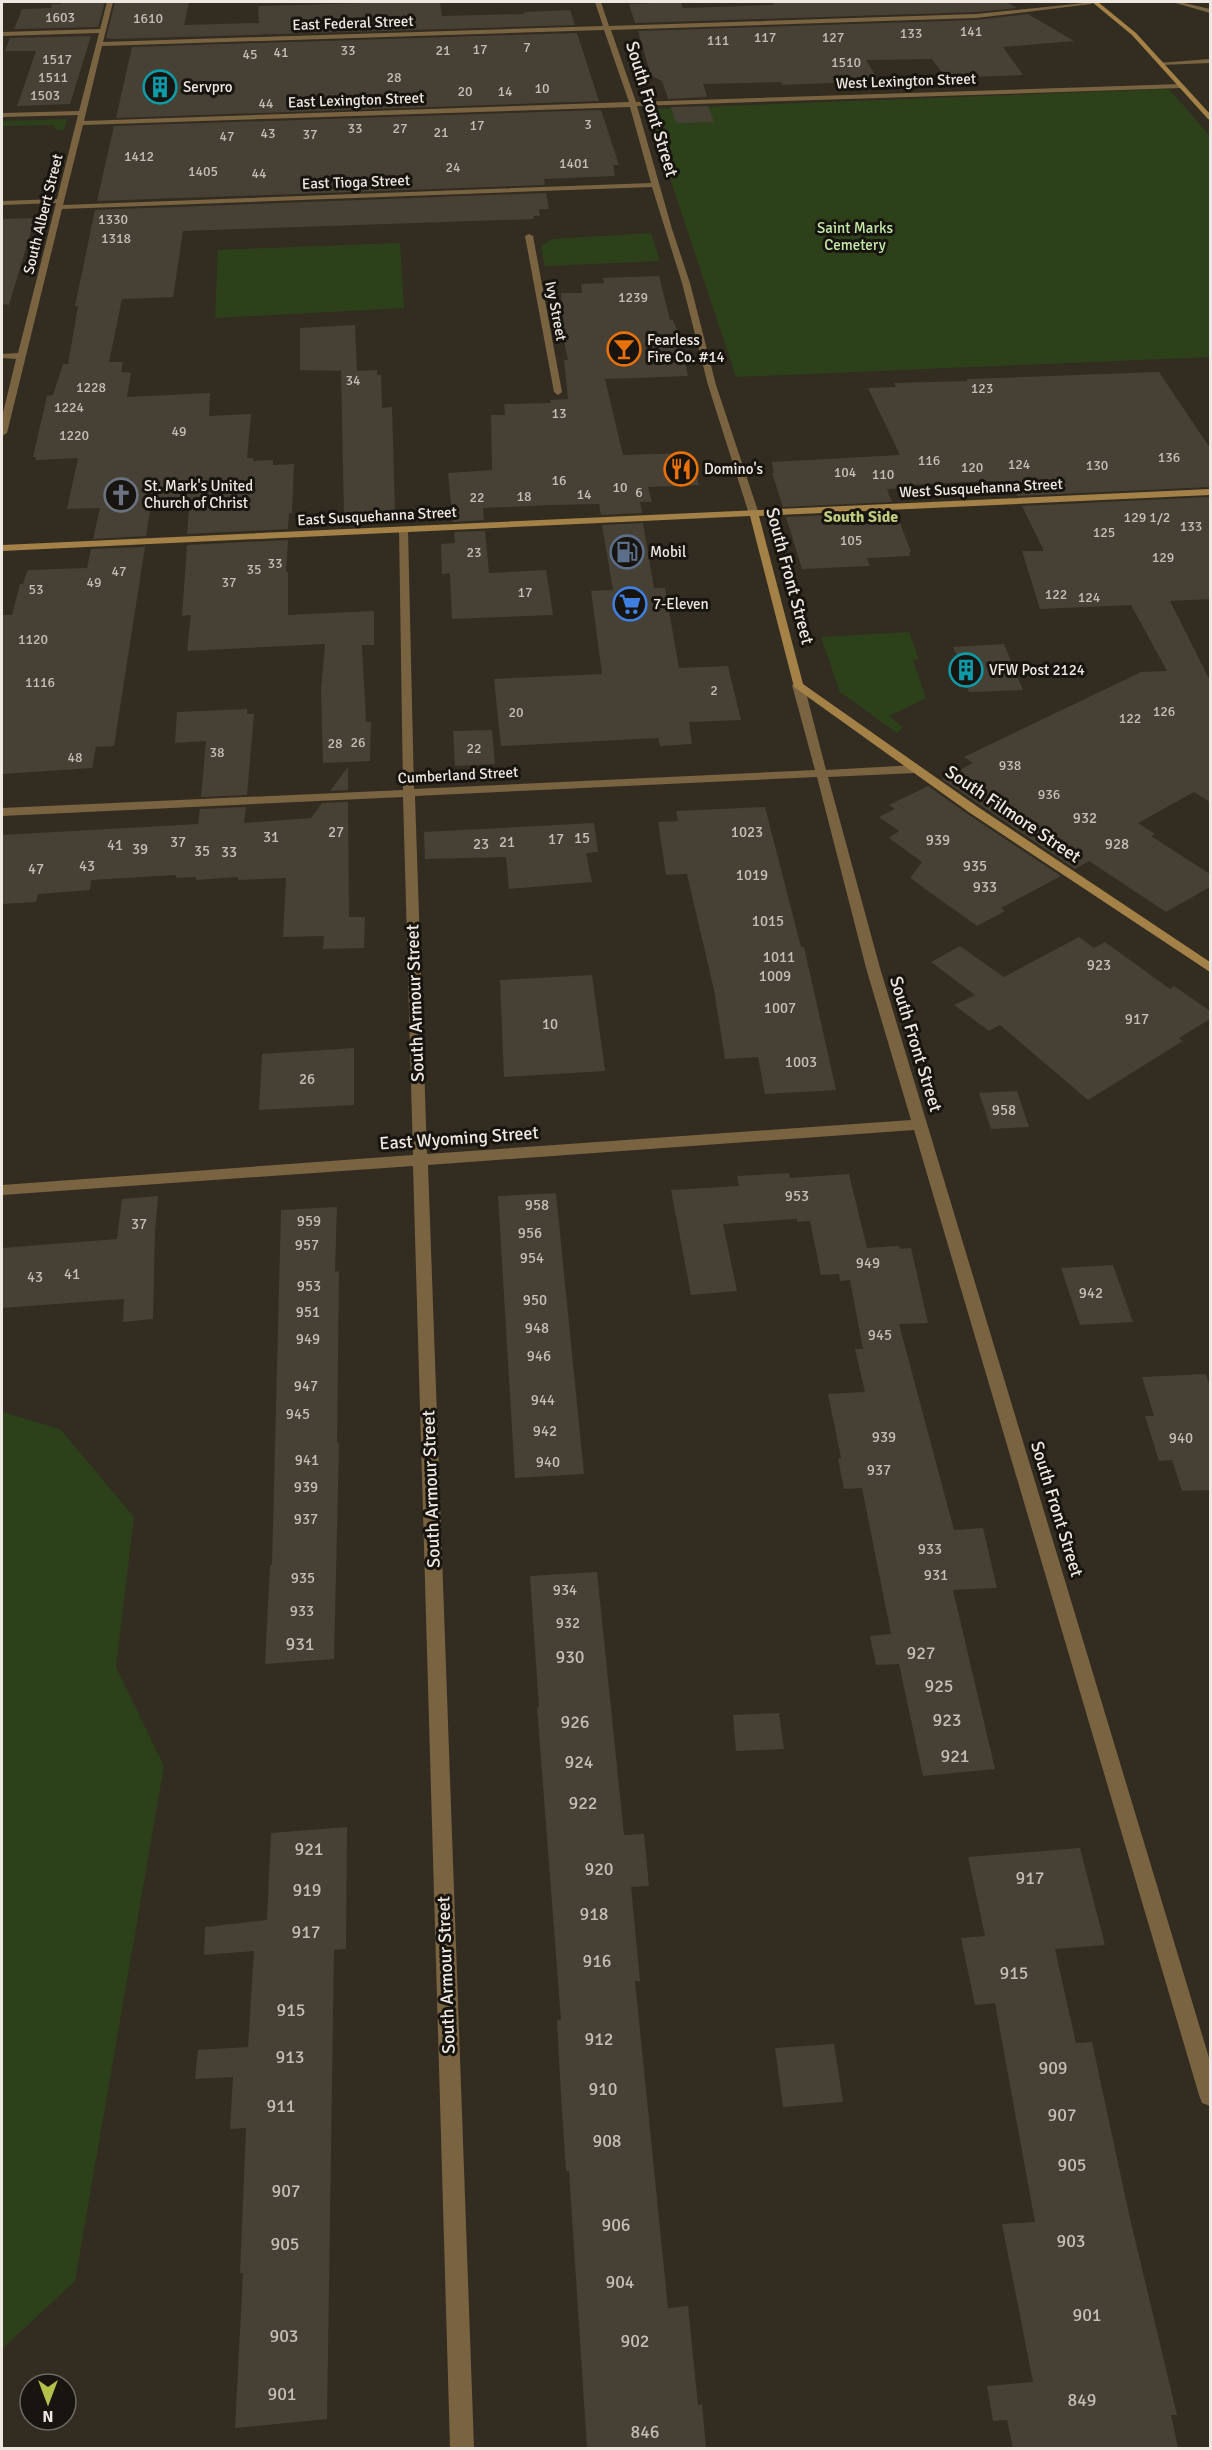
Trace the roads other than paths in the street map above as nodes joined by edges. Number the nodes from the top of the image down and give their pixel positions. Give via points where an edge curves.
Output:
1 (110, 2) edge
2 (597, 2) edge
3 (1093, 2) edge
4 (1174, 2) edge
5 (1210, 11) edge
6 (607, 29) junction
7 (102, 31) junction
8 (2, 34) edge
9 (99, 44) junction
10 (1210, 62) edge
11 (1161, 63) junction
12 (1181, 86) junction
13 (633, 105) junction
14 (82, 113) junction
15 (2, 115) edge
16 (1210, 118) edge
17 (79, 123) junction
18 (656, 185) junction
19 (2, 203) edge
20 (59, 204) junction
21 (529, 236) dead end
22 (2, 356) edge
23 (21, 356) junction
24 (558, 392) dead end
25 (2, 433) edge
26 (1210, 492) edge
27 (754, 514) junction
28 (403, 530) junction
29 (2, 548) edge
30 (798, 686) junction
31 (916, 769) junction
32 (822, 773) junction
33 (408, 793) junction
34 (2, 812) edge
35 (1210, 968) edge
36 (920, 1124) junction
37 (420, 1160) junction
38 (2, 1190) edge
39 (1210, 2095) edge
40 (462, 2448) edge

1 - 7 street, South Albert Street
2 - 6 street, South Front Street
3 - 6 street, East Federal Street via 976,16
3 - 11 street via 1134,34
4 - 5 street
6 - 9 street, East Federal Street
6 - 13 street, South Front Street
7 - 8 street
7 - 9 street, South Albert Street
9 - 14 street, South Albert Street
10 - 11 street
11 - 12 street
12 - 13 street, West Lexington Street
12 - 16 street
13 - 17 street, East Lexington Street
13 - 18 street, South Front Street
14 - 15 street
14 - 17 street, South Albert Street
17 - 20 street, South Albert Street
18 - 20 street, East Tioga Street
18 - 27 street, South Front Street via 712,385
19 - 20 street, East Tioga Street
20 - 23 street, South Albert Street
21 - 24 street, Ivy Street
22 - 23 street
23 - 25 street, South Albert Street
26 - 27 street, West Susquehanna Street
27 - 28 street, East Susquehanna Street
27 - 30 street, South Front Street
28 - 29 street, East Susquehanna Street
28 - 33 street, South Armour Street
30 - 31 street, South Filmore Street
30 - 32 street, South Front Street
31 - 32 street, Cumberland Street
31 - 35 street, South Filmore Street
32 - 33 street, Cumberland Street
32 - 36 street, South Front Street via 873,968
33 - 34 street, Cumberland Street
33 - 37 street, South Armour Street
36 - 37 street, East Wyoming Street
36 - 39 street, South Front Street
37 - 38 street, East Wyoming Street
37 - 40 street, South Armour Street

